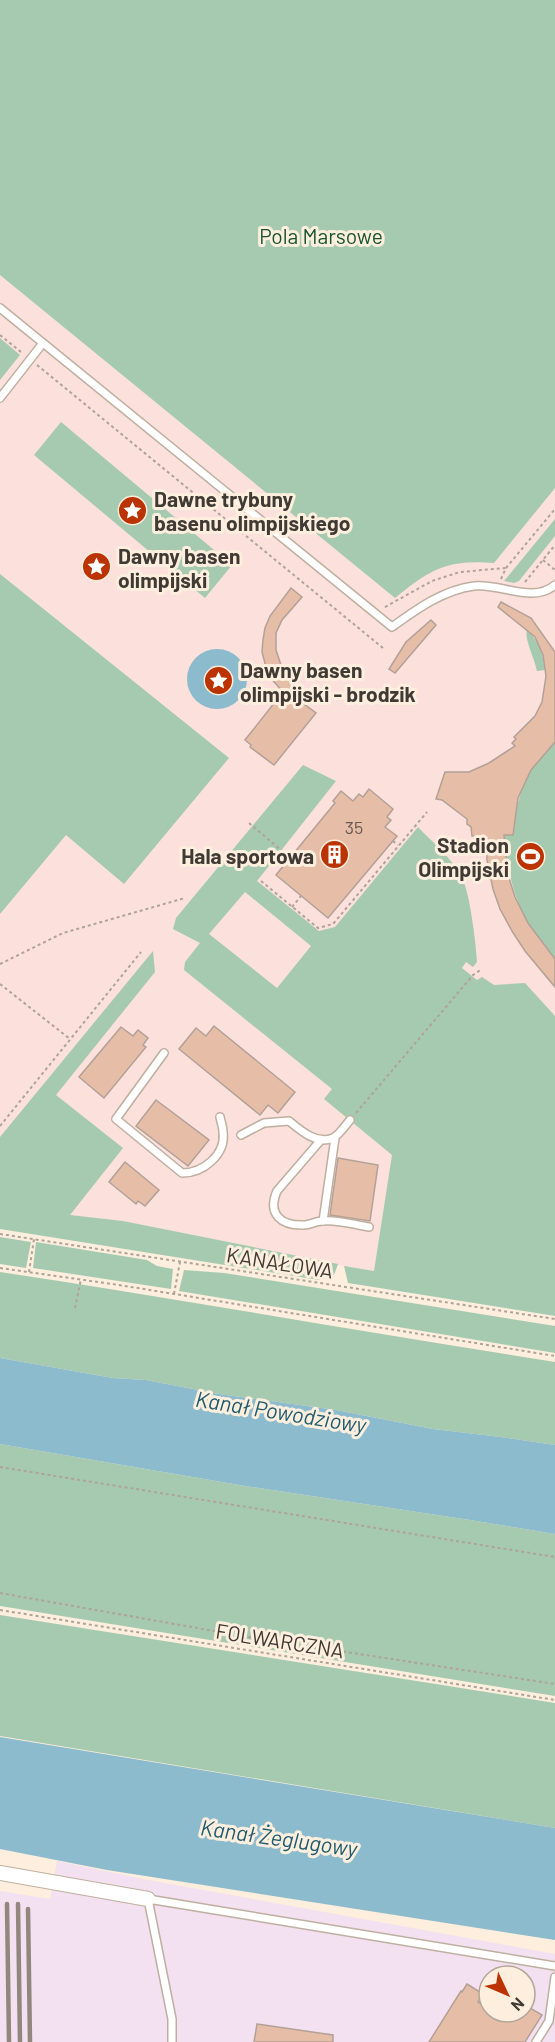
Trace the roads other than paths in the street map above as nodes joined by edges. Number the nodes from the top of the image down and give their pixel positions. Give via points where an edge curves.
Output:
1 (0, 308) edge
2 (43, 343) junction
3 (0, 398) edge
4 (555, 585) edge
5 (164, 1053) dead end
6 (220, 1117) dead end
7 (350, 1120) road end
8 (241, 1135) dead end
9 (335, 1137) junction
10 (320, 1141) junction
11 (323, 1221) junction
12 (369, 1227) dead end
13 (0, 1873) edge
14 (148, 1899) junction
15 (555, 1966) edge
16 (555, 1977) edge
17 (172, 2042) edge
18 (536, 2042) edge

1 - 2 lane
2 - 3 lane
2 - 4 lane via 392,627 446,593 473,586 539,592
5 - 6 lane via 116,1119 182,1173 194,1173 213,1160 220,1149 224,1134
7 - 9 lane
8 - 10 lane via 264,1123 289,1121
9 - 10 lane
9 - 11 lane
10 - 11 lane via 272,1201 280,1219 304,1225
11 - 12 lane
13 - 14 street
14 - 15 lane
14 - 17 lane
16 - 18 lane via 549,2021

